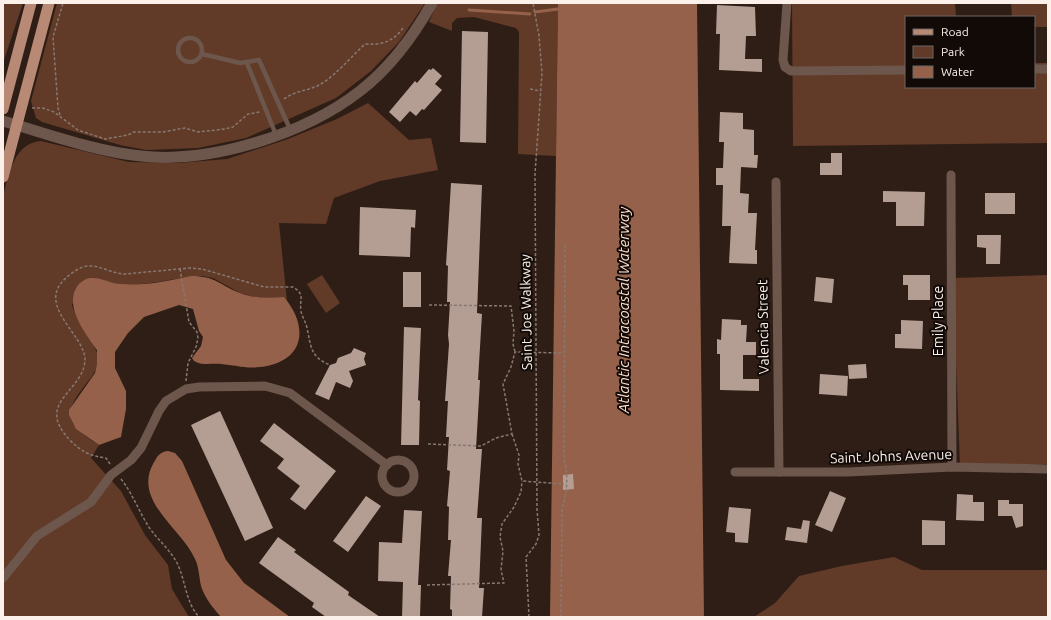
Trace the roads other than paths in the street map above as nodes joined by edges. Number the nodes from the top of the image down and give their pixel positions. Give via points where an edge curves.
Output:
1 (31, 3) edge
2 (49, 3) edge
3 (432, 3) edge
4 (787, 3) edge
5 (202, 54) junction
6 (247, 63) junction
7 (1048, 69) edge
8 (905, 70) edge
9 (1035, 70) edge
10 (3, 109) edge
11 (3, 121) edge
12 (18, 125) junction
13 (290, 129) junction
14 (276, 135) junction
15 (951, 175) dead end
16 (3, 178) edge
17 (776, 182) dead end
18 (387, 465) dead end
19 (952, 467) junction
20 (1048, 469) edge
21 (735, 472) dead end
22 (779, 472) junction
23 (3, 578) edge

1 - 10 main road
2 - 12 main road
3 - 13 street via 415,33 389,64 360,91 329,111
4 - 8 street via 783,60 785,67 791,71
5 - 5 lane via 203,48 194,38 182,40 178,46 180,58 186,62 198,60
5 - 6 lane
6 - 13 lane via 259,60
6 - 14 lane
7 - 9 street
11 - 12 street
12 - 14 street via 115,152 142,156 178,157 223,151
12 - 16 main road
13 - 14 street
15 - 19 street, Emily Place
17 - 22 street, Valencia Street
18 - 23 street via 290,393 265,386 186,389 166,401 142,448 131,460 115,471 87,506 37,536
19 - 20 street, Saint Johns Avenue
19 - 22 street, Saint Johns Avenue
21 - 22 street, Saint Johns Avenue

